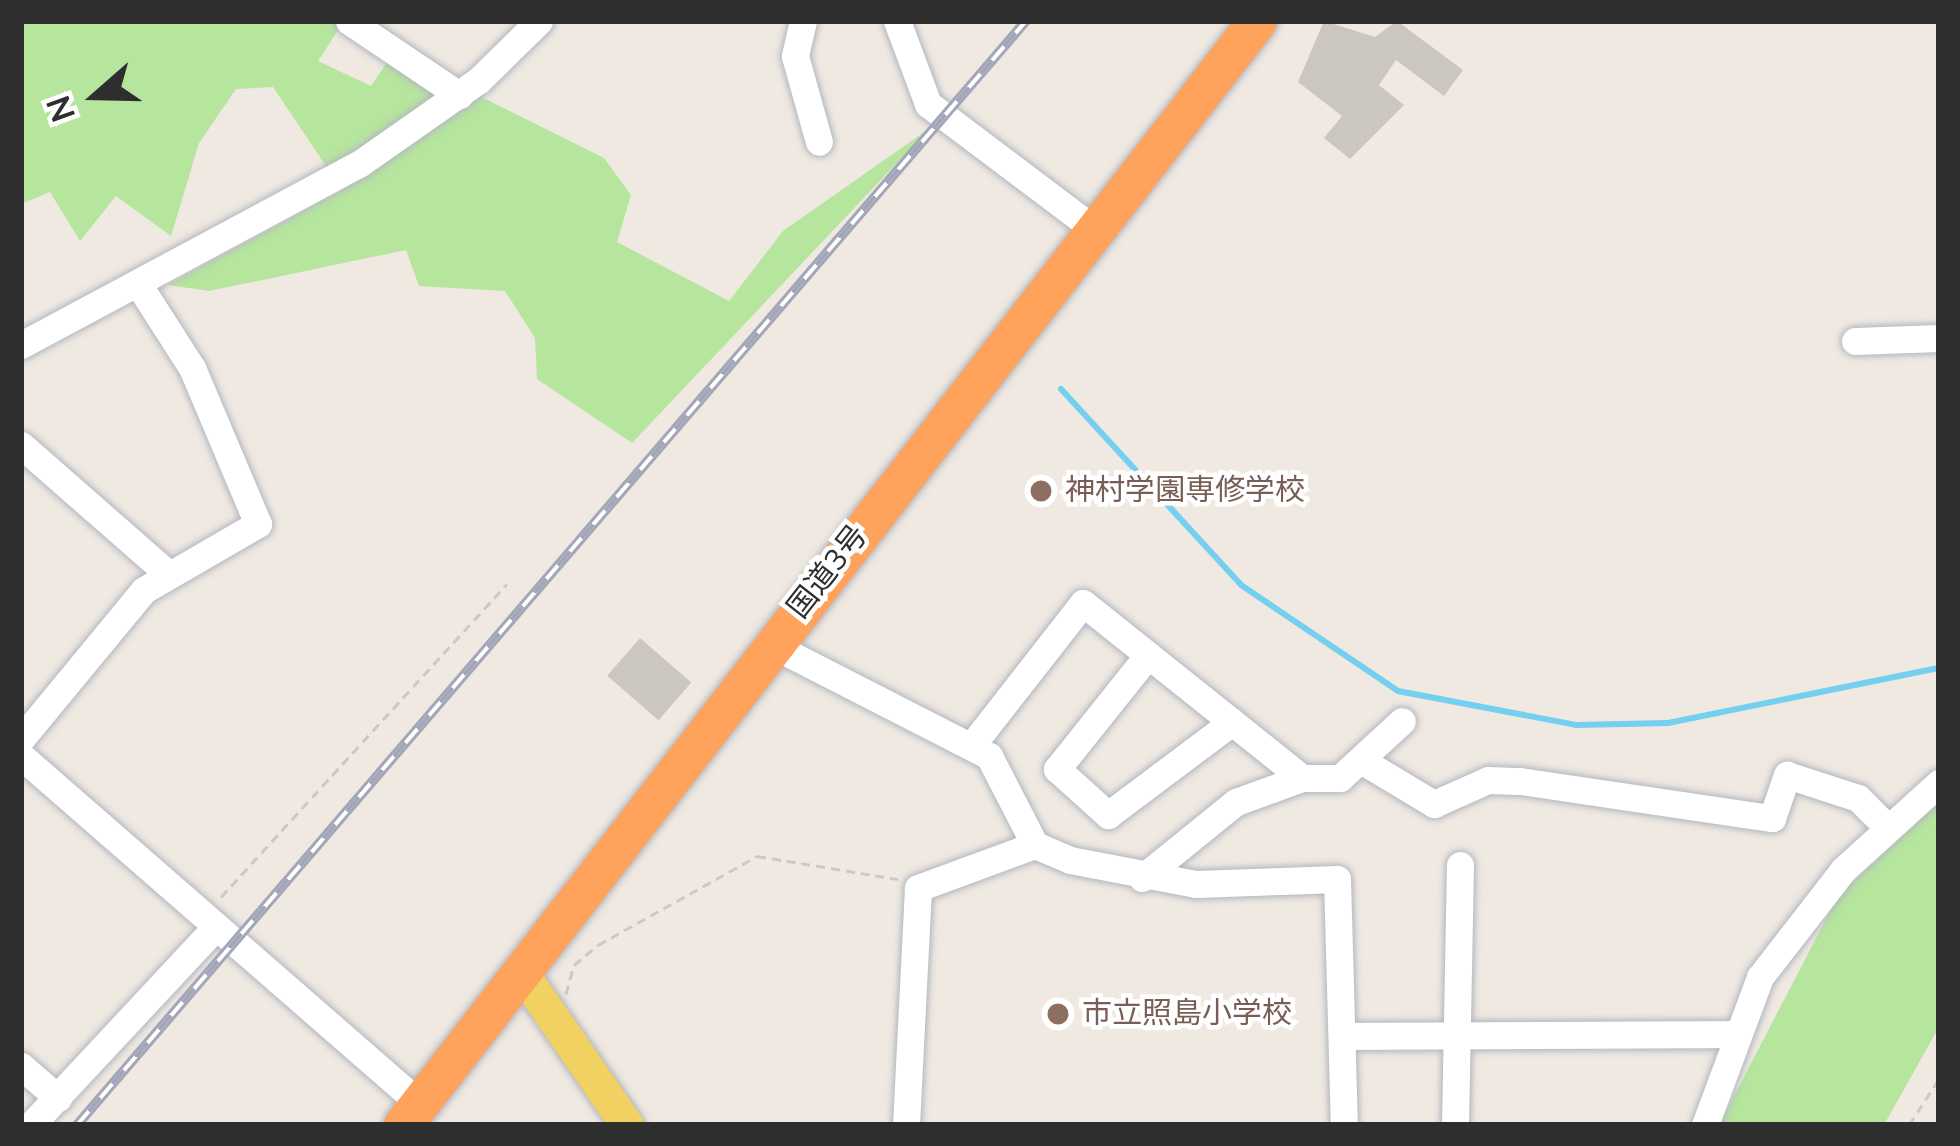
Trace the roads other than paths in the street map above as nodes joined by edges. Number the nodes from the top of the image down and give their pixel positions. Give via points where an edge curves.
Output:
1 (349, 21) edge
2 (539, 21) edge
3 (803, 21) edge
4 (897, 21) edge
5 (1257, 21) edge
6 (459, 95) junction
7 (819, 142) dead end
8 (1094, 229) junction
9 (139, 284) junction
10 (1939, 338) edge
11 (1855, 341) dead end
12 (21, 345) edge
13 (21, 445) edge
14 (167, 573) junction
15 (772, 645) junction
16 (1148, 655) junction
17 (1402, 721) dead end
18 (1232, 722) junction
19 (21, 739) edge
20 (972, 745) junction
21 (21, 756) edge
22 (1364, 762) junction
23 (1302, 778) junction
24 (1939, 784) edge
25 (1886, 826) junction
26 (1035, 845) junction
27 (1460, 866) dead end
28 (1142, 878) junction
29 (206, 926) junction
30 (523, 973) junction
31 (1736, 1034) junction
32 (1345, 1036) junction
33 (1455, 1036) junction
34 (21, 1066) edge
35 (58, 1098) junction
36 (411, 1114) edge
37 (904, 1124) edge
38 (31, 1125) edge
39 (627, 1125) edge
40 (1344, 1125) edge
41 (1455, 1125) edge
42 (1706, 1125) edge

1 - 6 street
2 - 6 street
3 - 7 street via 795,56
4 - 8 street via 928,104
5 - 8 highway, 国道3号
6 - 9 street via 359,164
8 - 15 highway, 国道3号
9 - 12 street
9 - 14 street via 192,368 257,524
10 - 11 street
13 - 14 street
14 - 19 street
15 - 20 street
15 - 30 highway, 国道3号
16 - 18 street
16 - 18 street via 1057,769 1108,815
16 - 20 street via 1083,603
17 - 22 street
18 - 23 street
20 - 26 street
21 - 29 street
22 - 23 street via 1340,778
22 - 25 street via 1434,804 1489,780 1520,781 1772,818 1787,775 1858,798
23 - 28 street via 1204,821
24 - 25 street
25 - 31 street via 1760,977
26 - 28 street
26 - 37 street via 921,884
27 - 33 street
28 - 32 street via 1337,878
29 - 35 street
29 - 36 street
30 - 36 highway, 国道3号
30 - 39 main road
31 - 33 street
31 - 42 street
32 - 33 street
32 - 40 street
33 - 41 street
34 - 35 street
35 - 38 street

